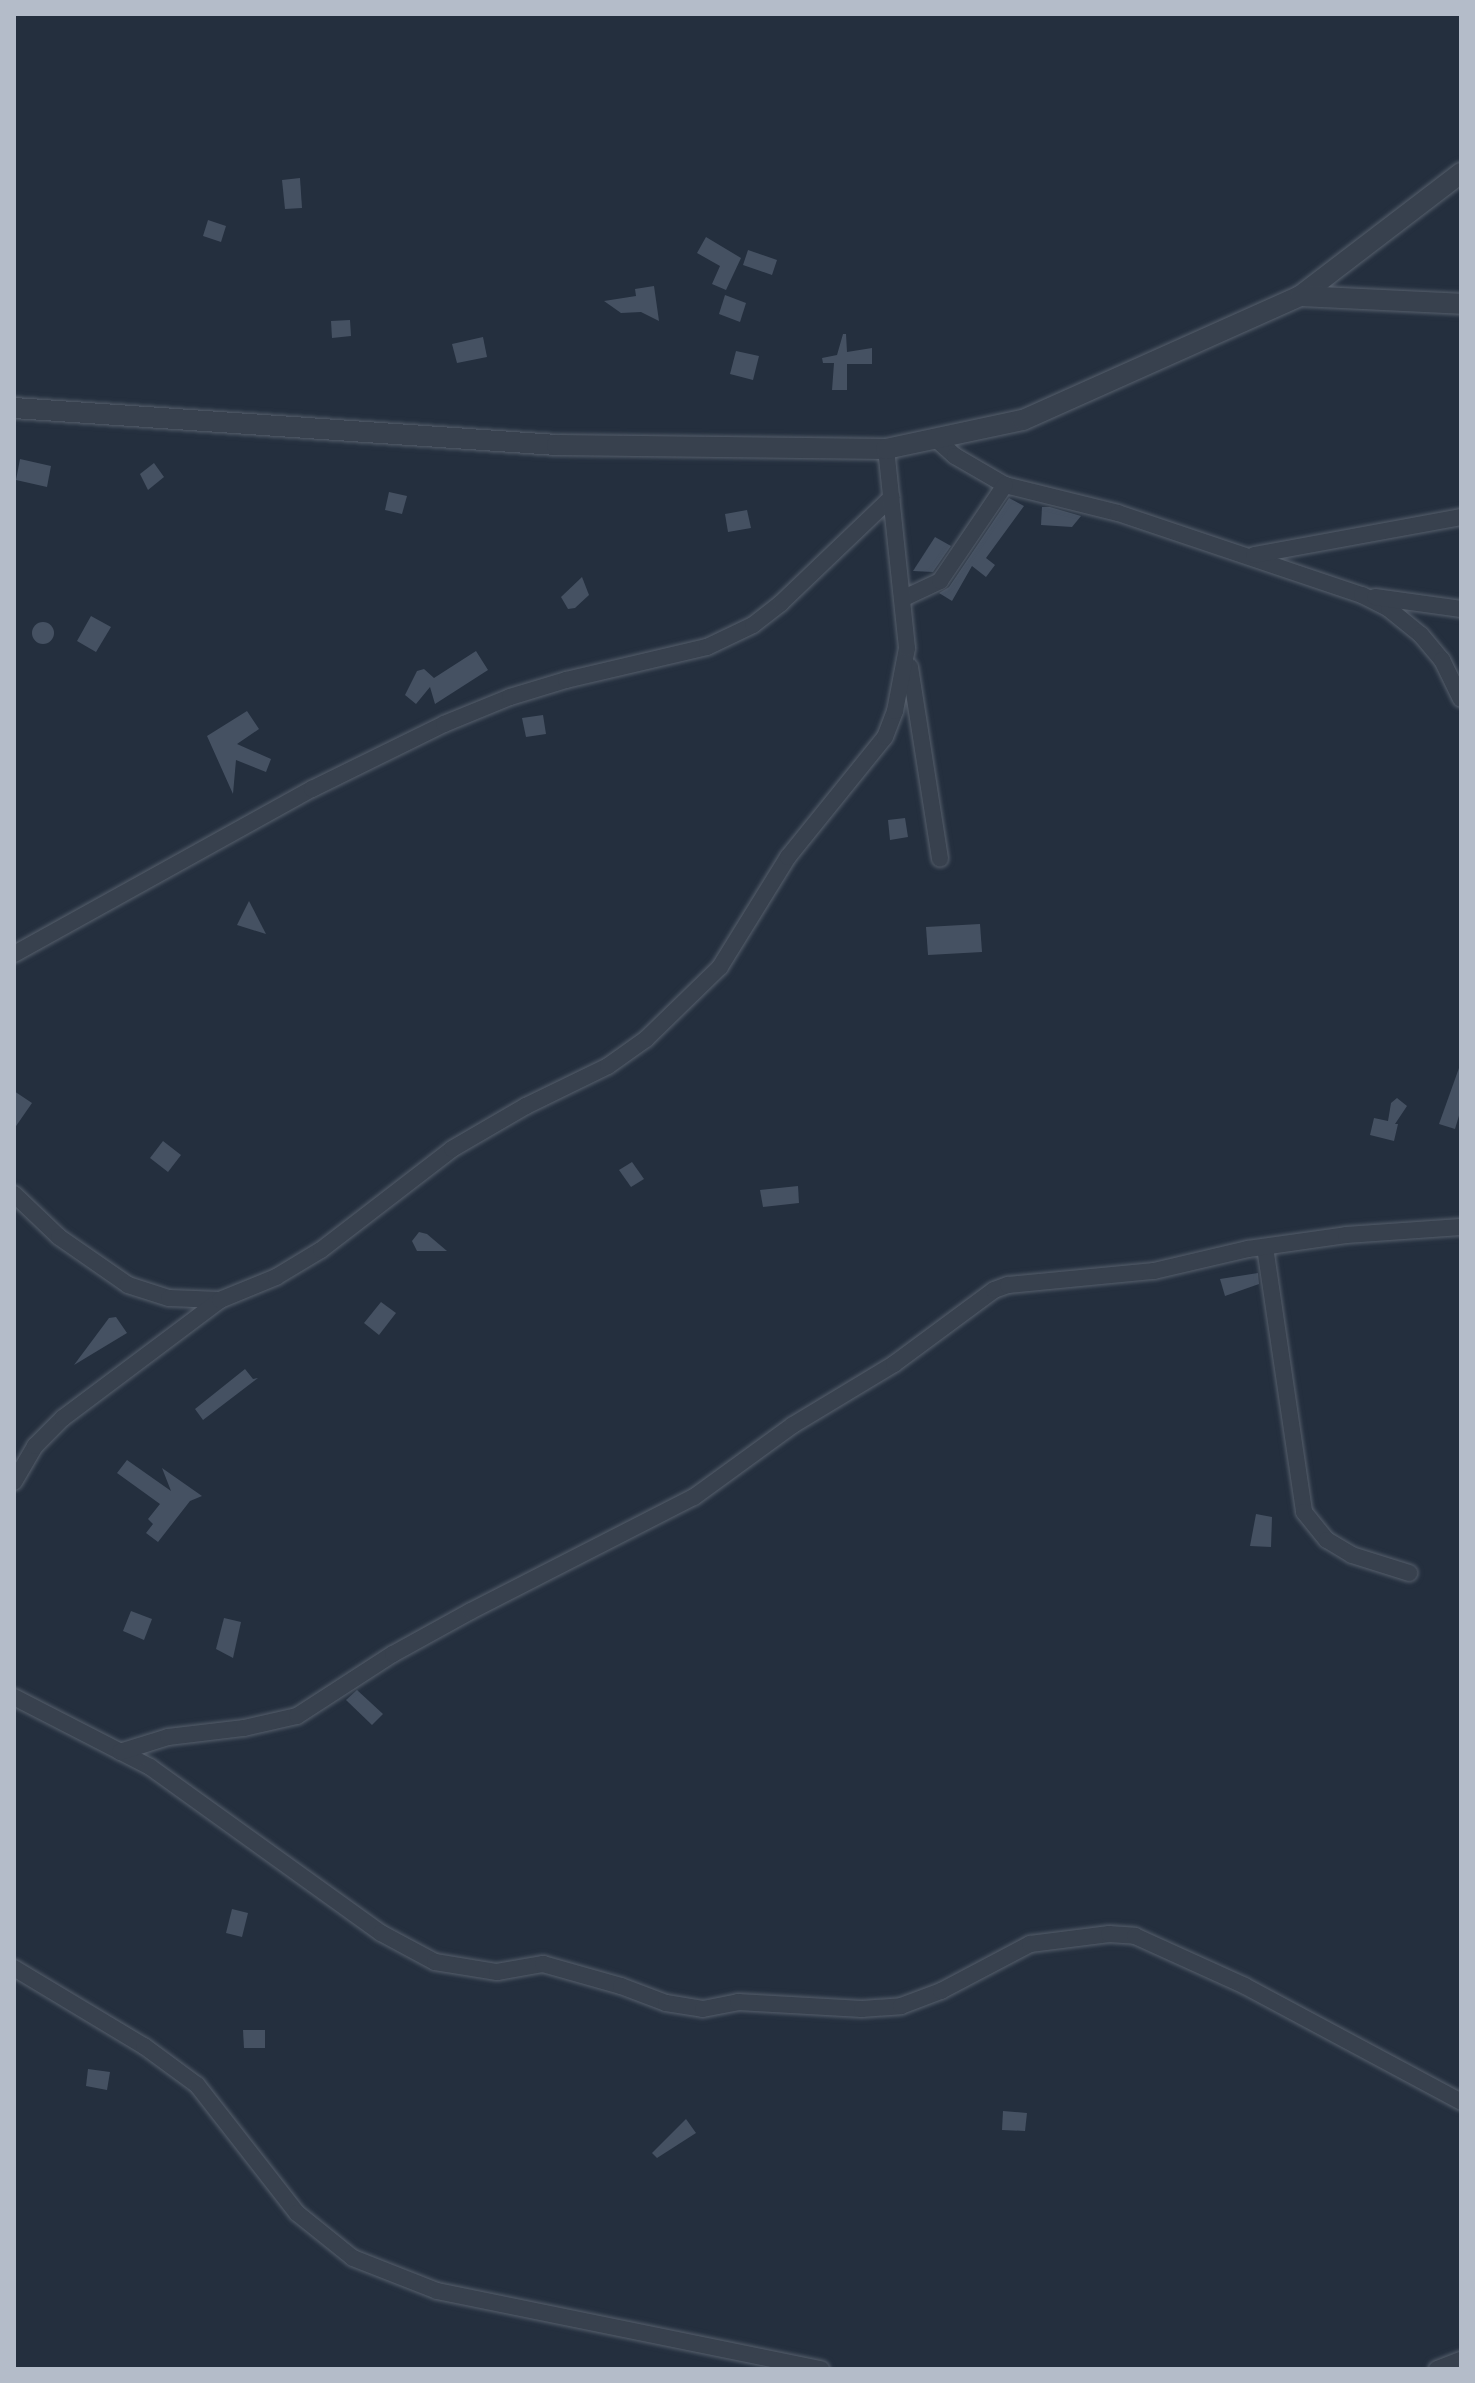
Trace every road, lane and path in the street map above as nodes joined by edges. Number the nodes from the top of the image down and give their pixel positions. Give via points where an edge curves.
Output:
1 (1461, 173) edge
2 (1300, 296) junction
3 (1461, 304) edge
4 (14, 408) edge
5 (936, 439) junction
6 (886, 449) junction
7 (1005, 485) junction
8 (892, 497) junction
9 (1461, 517) edge
10 (1252, 556) junction
11 (1362, 595) junction
12 (904, 598) junction
13 (1461, 609) edge
14 (907, 648) junction
15 (1461, 699) edge
16 (940, 859) dead end
17 (14, 954) edge
18 (14, 1194) edge
19 (1461, 1227) edge
20 (1265, 1247) junction
21 (220, 1300) junction
22 (14, 1482) edge
23 (1409, 1573) dead end
24 (14, 1697) edge
25 (120, 1752) junction
26 (14, 1968) edge
27 (1461, 2102) edge
28 (1461, 2360) edge
29 (821, 2369) edge
30 (1437, 2369) edge

1 - 2 street
2 - 3 street
2 - 5 street via 1023,420
4 - 6 street via 557,445
5 - 6 street
5 - 7 street
6 - 8 street
7 - 10 street via 1118,513
7 - 12 street via 940,581
8 - 12 street
8 - 17 street via 753,625 707,647 566,680 444,724 312,789
9 - 10 street
10 - 11 street
11 - 13 street
11 - 15 street via 1421,635 1442,660
12 - 14 street
14 - 16 street
14 - 21 street via 903,683 885,737 788,857 720,967 680,1009 608,1066 452,1149 321,1250 276,1277
18 - 21 street via 59,1237 128,1285 169,1298
19 - 20 street
20 - 23 street via 1304,1512 1327,1540 1352,1555
20 - 25 street via 1154,1271 994,1290 894,1364 793,1425 694,1497 393,1654 319,1704 279,1721 168,1737
21 - 22 street via 63,1418 35,1446
24 - 25 street
25 - 27 street via 150,1767 381,1933 435,1962 497,1972 543,1964 666,2003 703,2009 738,2002 862,2009 901,2006 941,1991 1030,1944 1135,1936 1245,1986
26 - 29 street via 144,2046 197,2085 297,2213 353,2258 437,2291
28 - 30 street

